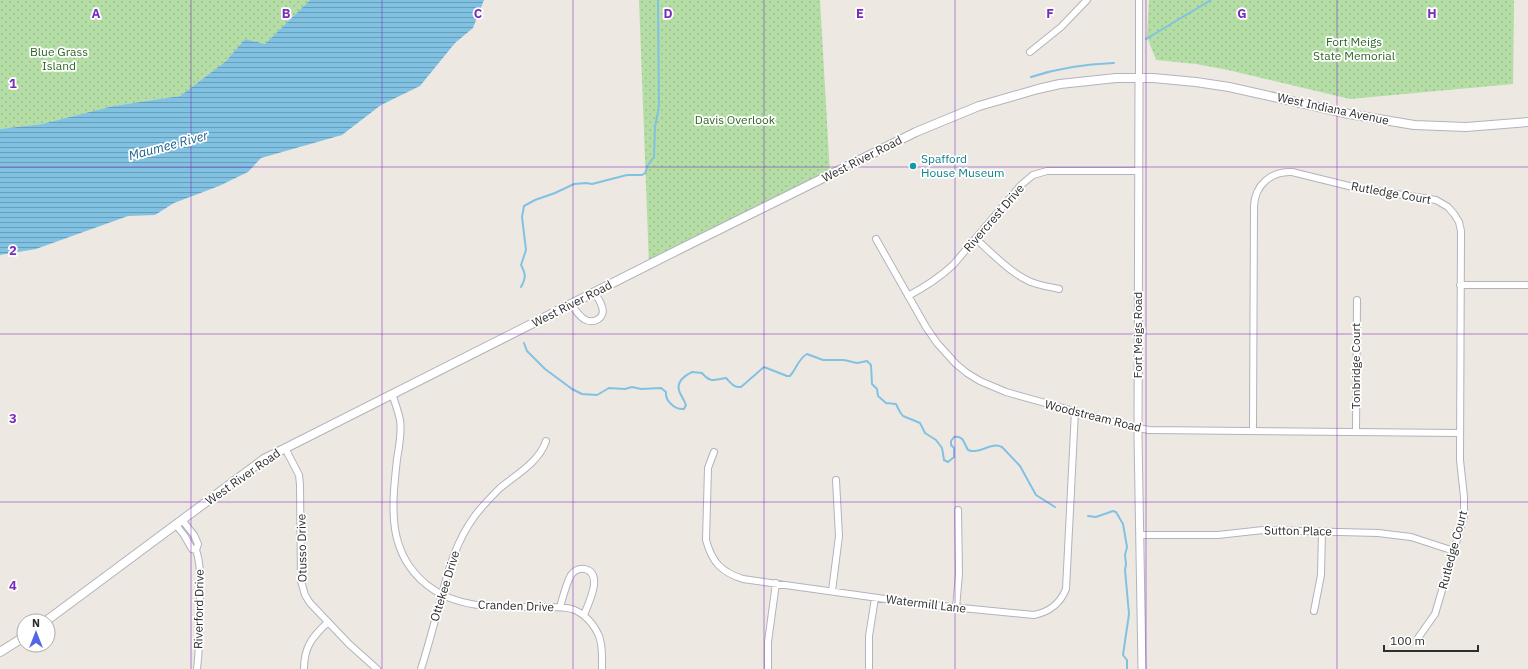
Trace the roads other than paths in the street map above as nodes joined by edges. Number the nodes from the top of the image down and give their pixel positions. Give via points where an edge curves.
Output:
1 (1088, 0) edge
2 (1139, 0) edge
3 (1030, 52) dead end
4 (1139, 77) junction
5 (1528, 122) edge
6 (1139, 171) junction
7 (876, 239) dead end
8 (976, 239) junction
9 (1460, 285) junction
10 (1528, 285) edge
11 (1059, 289) dead end
12 (594, 292) junction
13 (908, 296) junction
14 (1357, 300) dead end
15 (571, 305) junction
16 (392, 394) junction
17 (1075, 411) junction
18 (1138, 428) junction
19 (1253, 430) junction
20 (1356, 432) junction
21 (1460, 433) junction
22 (546, 441) dead end
23 (285, 448) junction
24 (714, 452) dead end
25 (836, 480) dead end
26 (958, 510) dead end
27 (179, 522) junction
28 (1322, 532) junction
29 (1140, 535) junction
30 (1454, 551) junction
31 (776, 583) junction
32 (832, 592) junction
33 (442, 594) junction
34 (875, 598) junction
35 (560, 607) junction
36 (956, 608) junction
37 (1314, 611) dead end
38 (56, 614) edge
39 (584, 615) junction
40 (328, 622) junction
41 (1418, 638) dead end
42 (16, 642) edge
43 (0, 652) edge
44 (197, 669) edge
45 (304, 669) edge
46 (377, 669) edge
47 (421, 669) edge
48 (602, 669) edge
49 (768, 669) edge
50 (868, 669) edge
51 (1142, 669) edge

1 - 3 street via 1061,27
2 - 4 street, Fort Meigs Road
4 - 5 main road, West Indiana Avenue via 1209,84 1355,115 1414,124 1466,127
4 - 6 street, Fort Meigs Road
4 - 12 main road, West River Road via 1060,84 979,106 916,132
6 - 8 street, Rivercrest Drive via 1056,170 1037,173 1021,185
6 - 18 street, Fort Meigs Road
7 - 13 street, Woodstream Road
8 - 11 street via 1025,279
8 - 13 street, Rivercrest Drive via 943,275
9 - 10 street
9 - 19 street, Rutledge Court via 1460,227 1454,214 1440,202 1357,188 1292,172 1282,172 1269,177 1257,192 1254,206
9 - 21 street, Rutledge Court
12 - 15 main road, West River Road
12 - 15 street via 602,307 602,316 598,319 585,320
13 - 17 street, Woodstream Road via 936,343 967,373 1006,392
14 - 20 street, Tonbridge Court
15 - 16 main road, West River Road
16 - 23 main road, West River Road
16 - 33 street, Cranden Drive via 400,424 392,509 395,532 402,554 412,569 428,585
17 - 18 street, Woodstream Road
17 - 36 street, Watermill Lane via 1067,579 1062,598 1052,608 1034,615
18 - 19 street, Woodstream Road
18 - 29 street, Fort Meigs Road
19 - 20 street, Woodstream Road
20 - 21 street, Woodstream Road
21 - 30 street, Rutledge Court via 1465,506
22 - 33 street, Ottekee Drive via 538,456 499,489 474,517 455,550
23 - 27 main road, West River Road via 264,459
23 - 40 street, Otusso Drive via 299,475 301,486 302,586 307,599
24 - 31 street, Watermill Lane via 708,468 706,540 709,549 718,565 730,574 743,579
25 - 32 street via 839,536
26 - 36 street via 959,574
27 - 38 main road, West River Road
27 - 44 street, Riverford Drive via 199,558 200,628
28 - 29 street, Sutton Place via 1263,530 1218,535
28 - 30 street, Sutton Place via 1397,534
28 - 37 street via 1321,575
29 - 51 street, Fort Meigs Road
30 - 41 street, Rutledge Court via 1436,614
31 - 32 street, Watermill Lane
31 - 49 street via 768,642
32 - 34 street, Watermill Lane
33 - 35 street, Cranden Drive via 479,605
33 - 47 street, Ottekee Drive
34 - 36 street, Watermill Lane
34 - 50 street via 869,636
35 - 39 street, Cranden Drive
35 - 39 street via 572,574 585,569 591,573 594,581
39 - 48 street via 599,636 602,645
40 - 45 street via 308,644
40 - 46 street, Otusso Drive via 362,658
42 - 43 main road

